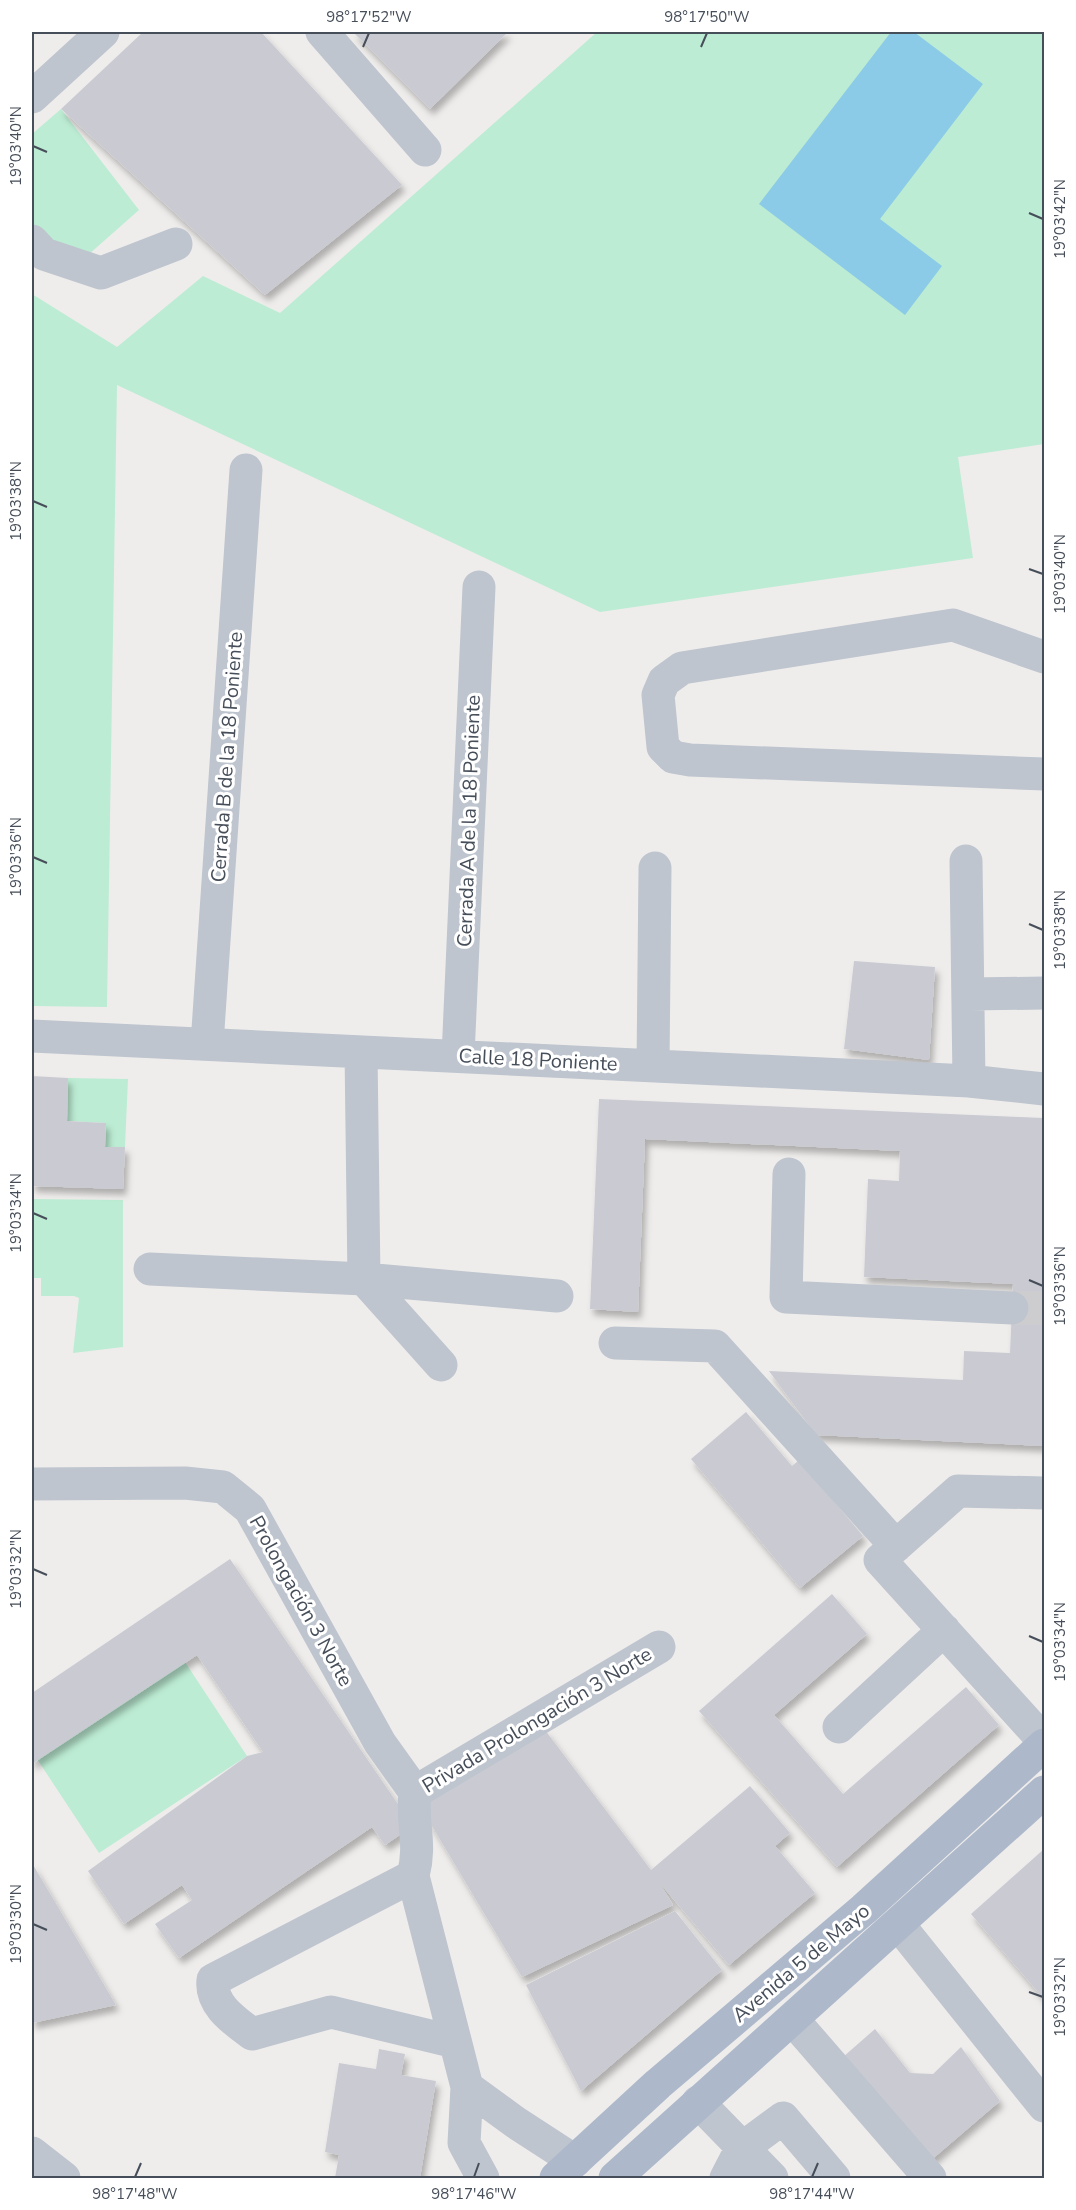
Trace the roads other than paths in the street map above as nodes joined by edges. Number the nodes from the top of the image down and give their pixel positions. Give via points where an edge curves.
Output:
1 (103, 32) edge
2 (322, 32) edge
3 (32, 97) edge
4 (425, 150) dead end
5 (32, 241) edge
6 (176, 244) dead end
7 (246, 470) dead end
8 (479, 587) dead end
9 (1044, 657) edge
10 (1044, 774) edge
11 (966, 861) dead end
12 (655, 868) dead end
13 (1044, 993) edge
14 (970, 994) junction
15 (32, 1036) edge
16 (207, 1044) junction
17 (361, 1052) junction
18 (459, 1056) junction
19 (653, 1066) junction
20 (969, 1081) junction
21 (1044, 1089) edge
22 (789, 1174) dead end
23 (150, 1269) dead end
24 (364, 1279) junction
25 (557, 1296) dead end
26 (1012, 1308) tunnel mouth
27 (615, 1343) dead end
28 (441, 1365) dead end
29 (32, 1484) edge
30 (1044, 1493) edge
31 (896, 1546) junction
32 (944, 1630) junction
33 (659, 1647) dead end
34 (839, 1727) dead end
35 (1044, 1743) edge
36 (415, 1792) junction
37 (1044, 1792) edge
38 (413, 1876) junction
39 (898, 1924) junction
40 (793, 2020) junction
41 (455, 2042) junction
42 (467, 2087) junction
43 (698, 2102) junction
44 (1044, 2106) edge
45 (741, 2148) junction
46 (32, 2153) edge
47 (566, 2170) edge
48 (64, 2178) edge
49 (483, 2178) edge
50 (615, 2178) edge
51 (726, 2178) edge
52 (772, 2178) edge
53 (834, 2178) edge
54 (930, 2178) edge

1 - 3 street
2 - 4 street
5 - 6 street via 44,254 100,273
7 - 16 street, Cerrada B de la 18 Poniente
8 - 18 street, Cerrada A de la 18 Poniente
9 - 10 street via 953,625 682,668 664,681 658,695 663,747 673,757
11 - 14 street
12 - 19 street
13 - 14 street
14 - 20 street
15 - 16 street, Calle 18 Poniente
16 - 17 street, Calle 18 Poniente
17 - 18 street, Calle 18 Poniente
17 - 24 street
18 - 19 street, Calle 18 Poniente
19 - 20 street, Calle 18 Poniente
20 - 21 street, Calle 18 Poniente
22 - 26 street via 786,1297
23 - 24 street
24 - 25 street
24 - 28 street
27 - 31 street via 716,1346
29 - 36 street, Prolongación 3 Norte via 185,1483 223,1487 250,1509 380,1743
30 - 31 street via 958,1491
31 - 32 street via 880,1560
32 - 34 street
32 - 35 street
33 - 36 street, Privada Prolongación 3 Norte
35 - 47 main road, Avenida 5 de Mayo via 864,1909 658,2084
36 - 38 street via 419,1854
37 - 39 main road, Avenida 5 de Mayo
38 - 41 street
38 - 41 street via 213,1980 212,1989 225,2014 252,2034 331,2012
39 - 40 main road, Avenida 5 de Mayo
39 - 44 street
40 - 43 main road, Avenida 5 de Mayo
40 - 54 street
41 - 42 street
42 - 47 street via 514,2122
42 - 49 street via 464,2143
43 - 45 street
43 - 50 main road, Avenida 5 de Mayo
45 - 51 street
45 - 52 street
45 - 53 street via 783,2118
46 - 48 street

